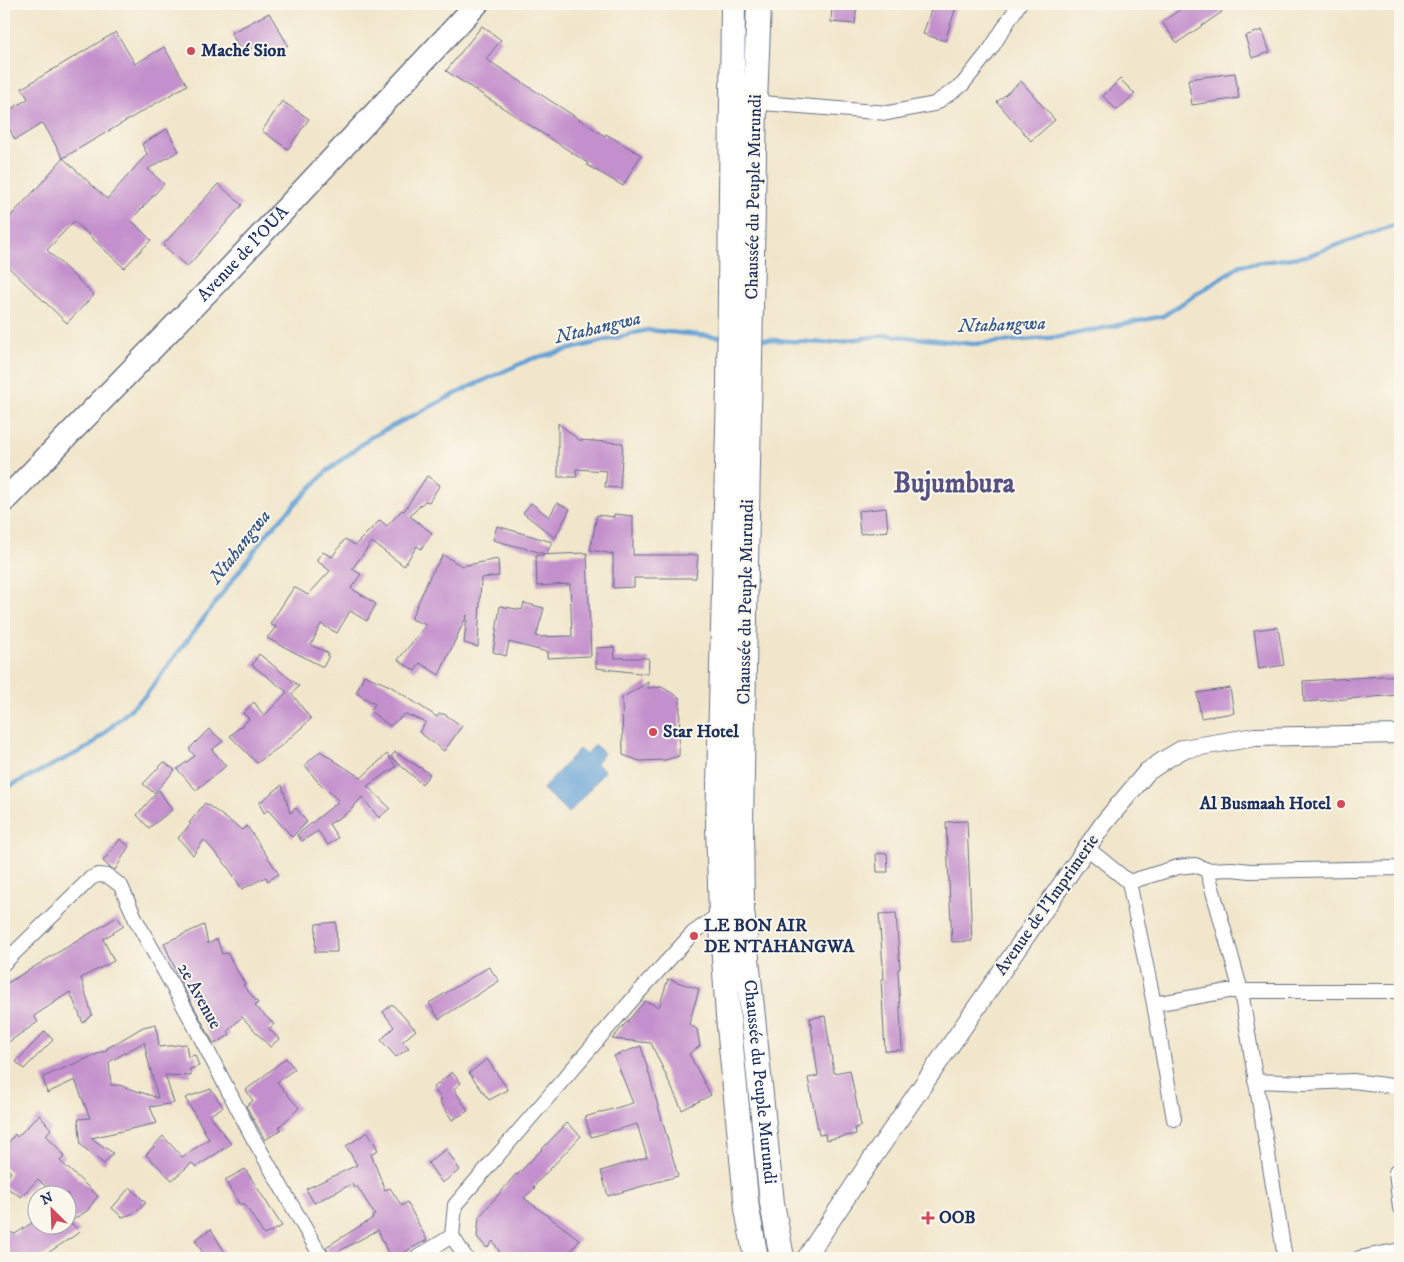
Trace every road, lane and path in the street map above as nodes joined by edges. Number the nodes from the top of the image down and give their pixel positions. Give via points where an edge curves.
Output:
1 (477, 4) edge
2 (733, 4) edge
3 (759, 4) edge
4 (1019, 4) edge
5 (755, 102) junction
6 (732, 104) junction
7 (741, 291) junction
8 (4, 501) edge
9 (1400, 734) edge
10 (1087, 848) junction
11 (1400, 868) edge
12 (1207, 870) junction
13 (1129, 882) junction
14 (731, 911) junction
15 (4, 963) edge
16 (1242, 991) junction
17 (1400, 991) edge
18 (1154, 1004) junction
19 (1255, 1081) junction
20 (1400, 1087) edge
21 (1174, 1119) dead end
22 (1396, 1172) dead end
23 (1400, 1208) edge
24 (452, 1236) junction
25 (1400, 1250) edge
26 (322, 1258) edge
27 (416, 1258) edge
28 (466, 1258) edge
29 (756, 1258) edge
30 (782, 1258) edge
31 (806, 1258) edge
32 (1285, 1258) edge
33 (1359, 1258) edge

1 - 8 main road, Avenue de l'OUA via 216,283
2 - 6 highway, Chaussée du Peuple Murundi
3 - 5 highway, Chaussée du Peuple Murundi
4 - 5 street via 990,50 962,85 934,104 888,113
5 - 6 street
5 - 7 highway, Chaussée du Peuple Murundi
6 - 7 highway, Chaussée du Peuple Murundi
7 - 14 highway, Chaussée du Peuple Murundi via 741,823
9 - 10 street, Avenue de l'Imprimerie via 1255,737 1183,749 1147,772
10 - 13 street
10 - 31 street, Avenue de l'Imprimerie
11 - 12 street
12 - 13 street via 1195,865 1178,867
12 - 16 street
13 - 18 street
14 - 24 street via 693,934 455,1205
14 - 29 highway, Chaussée du Peuple Murundi via 747,1209
14 - 30 highway, Chaussée du Peuple Murundi
15 - 26 street, 2e Avenue via 91,878 108,876 121,886 252,1136
16 - 17 street
16 - 18 street
16 - 19 street
18 - 21 street
19 - 20 street via 1353,1081
19 - 32 street
22 - 23 street
24 - 27 street
24 - 28 street
25 - 33 street

